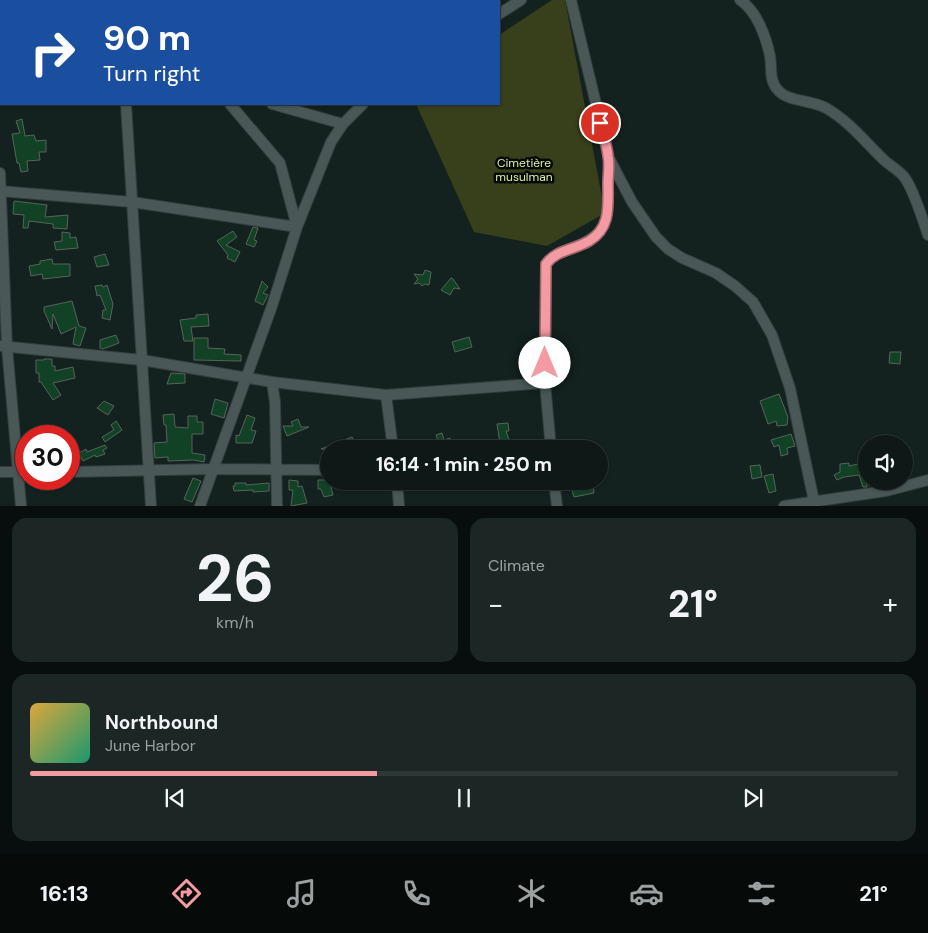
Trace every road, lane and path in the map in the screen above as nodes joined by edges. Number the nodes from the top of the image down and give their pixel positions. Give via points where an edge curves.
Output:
1 (521, 0) edge
2 (571, 0) edge
3 (740, 0) edge
4 (500, 13) edge
5 (128, 105) edge
6 (231, 105) edge
7 (276, 105) edge
8 (362, 105) edge
9 (342, 124) junction
10 (609, 158) junction
11 (0, 173) edge
12 (1, 191) edge
13 (132, 202) junction
14 (297, 227) junction
15 (928, 235) edge
16 (4, 346) edge
17 (142, 360) junction
18 (247, 377) junction
19 (272, 382) junction
20 (545, 383) junction
21 (386, 395) junction
22 (15, 425) edge
23 (392, 440) edge
24 (550, 440) edge
25 (213, 469) junction
26 (276, 470) junction
27 (320, 470) edge
28 (149, 471) junction
29 (0, 472) edge
30 (15, 472) edge
31 (80, 472) edge
32 (928, 480) edge
33 (21, 490) edge
34 (398, 490) edge
35 (555, 490) edge
36 (814, 503) edge
37 (21, 506) edge
38 (151, 506) edge
39 (200, 506) edge
40 (277, 506) edge
41 (399, 506) edge
42 (557, 506) edge
43 (784, 506) edge

1 - 4 street
2 - 10 street
3 - 15 street via 751,10 762,29 775,88 780,93 826,108 905,178
5 - 13 street
6 - 14 street via 280,163
7 - 9 street
8 - 9 street
9 - 14 street via 331,142
10 - 20 street via 609,210 604,227 588,242 557,254 546,264
10 - 36 street via 632,202 662,243 682,258 716,273 735,286 753,302 762,316 790,388
11 - 12 street
12 - 13 street
12 - 16 street
13 - 14 street
13 - 17 street
14 - 18 street
16 - 17 street
16 - 22 street
17 - 18 street
17 - 28 street
18 - 19 street
18 - 25 street
19 - 21 street
19 - 26 street
20 - 21 street
20 - 24 street
21 - 23 street
25 - 26 street
25 - 28 street
25 - 39 street
26 - 27 street
26 - 40 street
28 - 31 street
28 - 38 street
29 - 30 street
32 - 36 street
33 - 37 street
34 - 41 street
35 - 42 street
36 - 43 street

